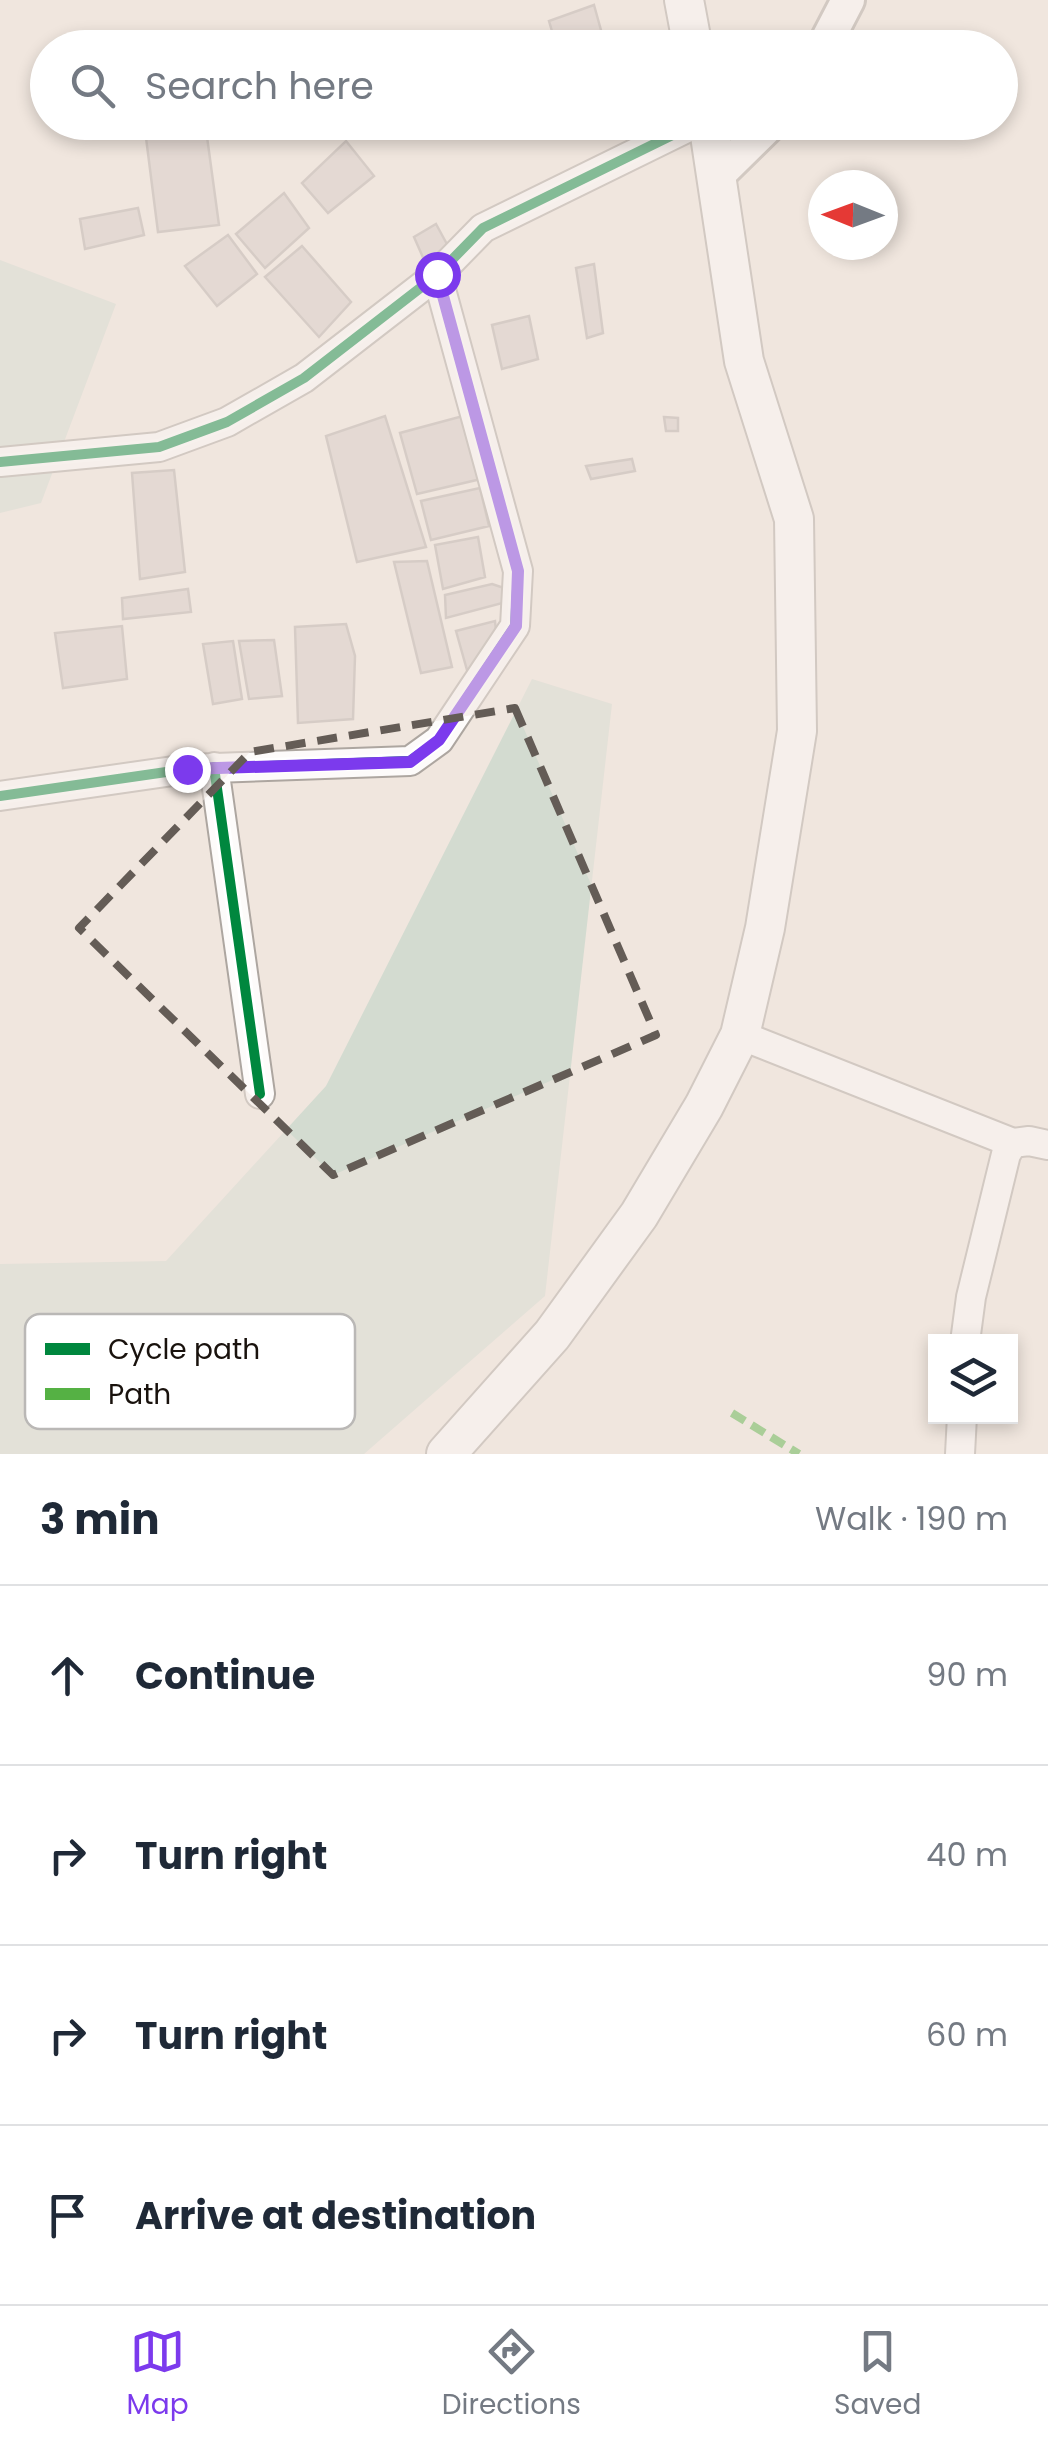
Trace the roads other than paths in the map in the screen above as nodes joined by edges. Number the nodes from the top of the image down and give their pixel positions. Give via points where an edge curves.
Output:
1 (684, 0) edge
2 (848, 0) edge
3 (690, 30) edge
4 (832, 30) edge
5 (663, 140) edge
6 (711, 140) edge
7 (754, 140) edge
8 (717, 176) junction
9 (437, 274) junction
10 (0, 462) edge
11 (214, 767) junction
12 (0, 796) edge
13 (740, 1036) junction
14 (260, 1094) dead end
15 (1013, 1143) junction
16 (1048, 1145) edge
17 (967, 1334) edge
18 (962, 1424) edge
19 (446, 1454) edge
20 (960, 1454) edge

1 - 3 main road
2 - 4 street
5 - 9 street via 483,228
6 - 8 main road
7 - 8 street
8 - 13 main road via 744,361 794,519 797,731
9 - 10 street via 304,378 227,422 160,446
9 - 11 street via 518,571 516,626 439,740 410,762
11 - 12 street
11 - 14 street
13 - 15 street
13 - 19 main road via 620,1241 552,1335
15 - 16 street
15 - 17 street
18 - 20 street

